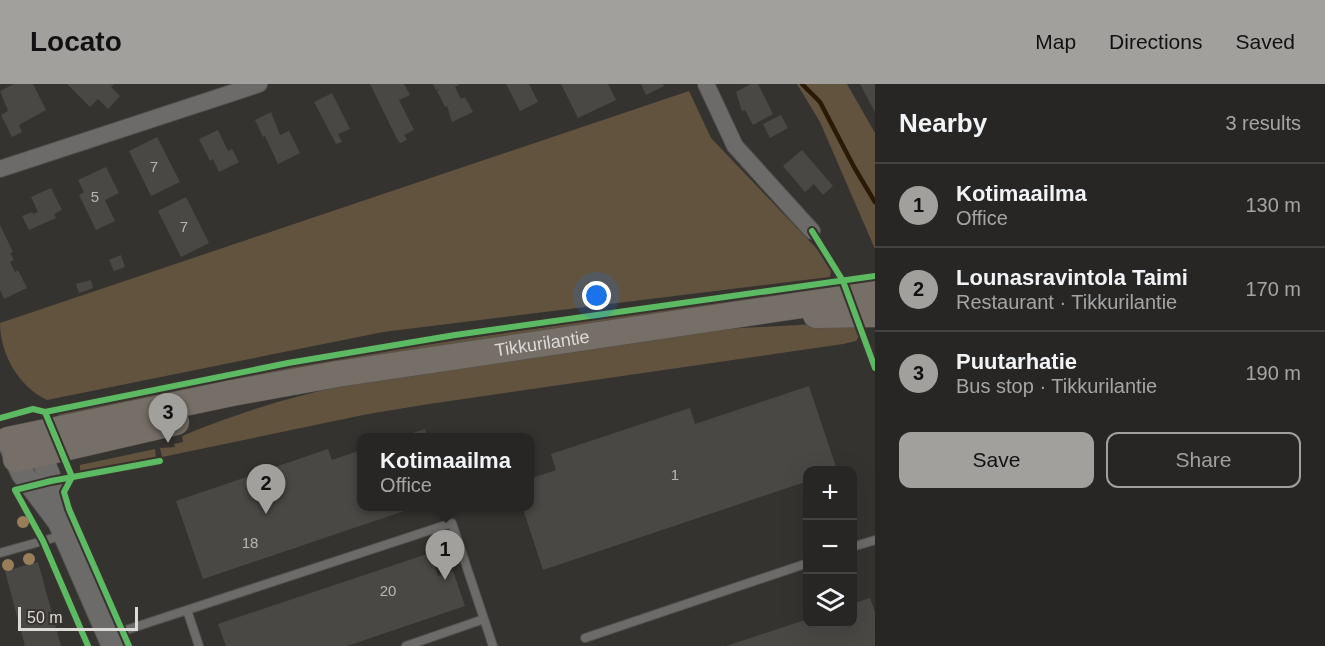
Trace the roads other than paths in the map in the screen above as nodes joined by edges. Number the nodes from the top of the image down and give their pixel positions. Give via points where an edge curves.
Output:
1 (259, 84) edge
2 (706, 84) edge
3 (212, 91) edge
4 (0, 169) edge
5 (812, 231) dead end
6 (875, 294) edge
7 (875, 314) edge
8 (747, 315) junction
9 (24, 447) joint
10 (61, 528) junction
11 (875, 540) edge
12 (857, 545) edge
13 (0, 553) edge
14 (803, 563) edge
15 (187, 610) junction
16 (484, 619) junction
17 (585, 638) dead end
18 (111, 641) edge
19 (199, 646) edge
20 (406, 646) edge
21 (493, 646) edge

1 - 3 street
2 - 5 street via 735,146
3 - 4 street
6 - 8 main road, Tikkurilantie
7 - 8 main road, Tikkurilantie
8 - 9 main road, Tikkurilantie via 337,374 232,393
9 - 10 street via 51,481
10 - 13 lane
10 - 18 street
11 - 12 lane
14 - 17 lane
15 - 16 lane via 453,523
15 - 18 lane
15 - 19 lane
16 - 20 lane
16 - 21 lane

